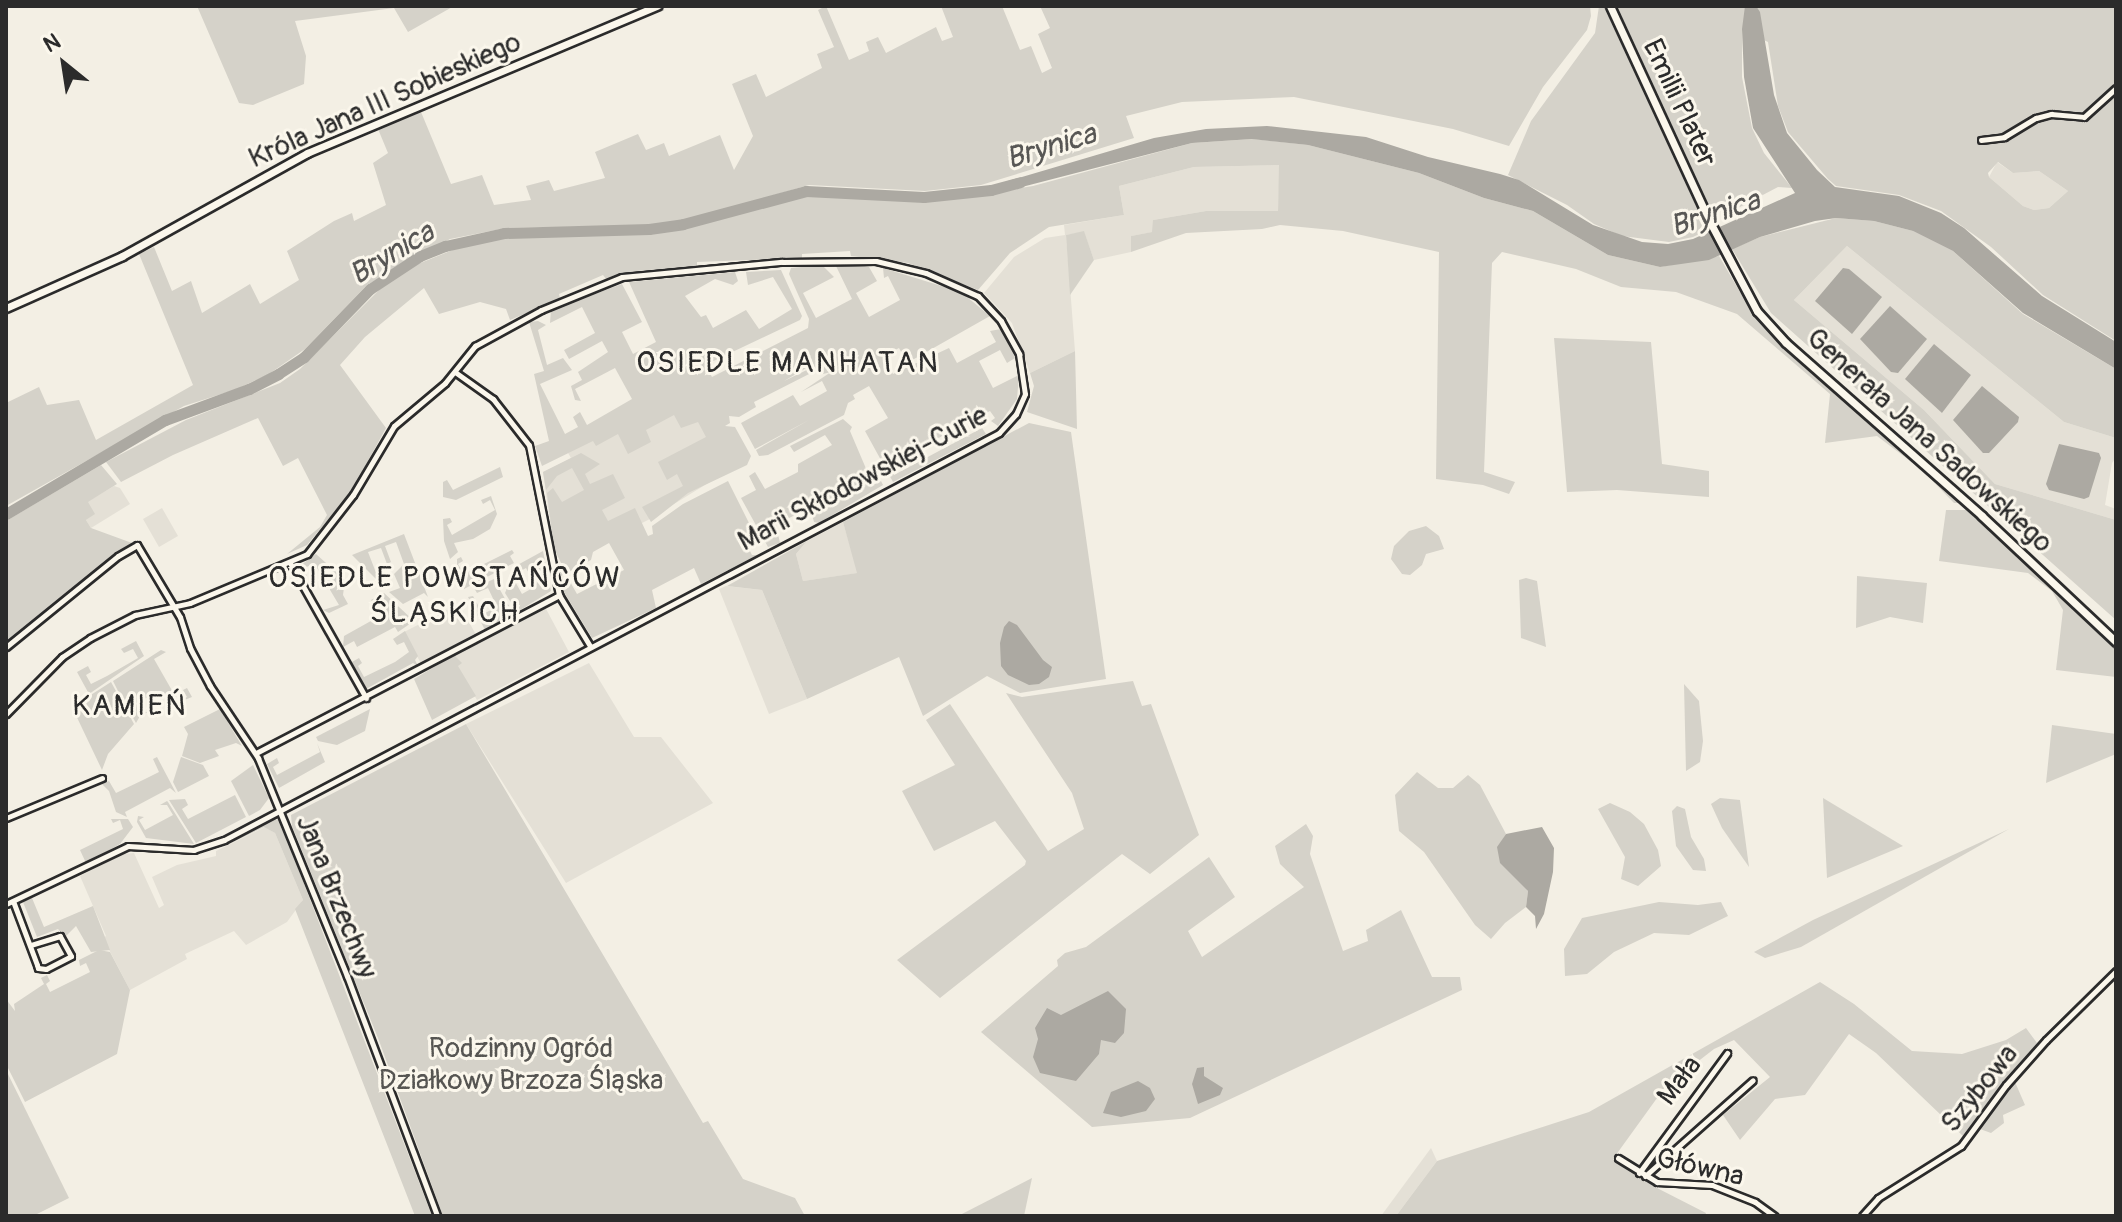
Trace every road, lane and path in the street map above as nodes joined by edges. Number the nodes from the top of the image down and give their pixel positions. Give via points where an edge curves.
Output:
1 (657, 6) edge
2 (1610, 6) edge
3 (2116, 88) edge
4 (1981, 140) dead end
5 (1729, 261) joint
6 (6, 308) edge
7 (455, 372) junction
8 (290, 563) junction
9 (559, 595) junction
10 (173, 607) junction
11 (2116, 642) edge
12 (590, 646) junction
13 (6, 647) edge
14 (366, 698) junction
15 (6, 714) edge
16 (256, 753) junction
17 (102, 778) dead end
18 (279, 810) junction
19 (6, 818) edge
20 (13, 901) junction
21 (6, 904) edge
22 (30, 945) junction
23 (2116, 971) edge
24 (1727, 1053) dead end
25 (1753, 1080) dead end
26 (1618, 1158) dead end
27 (1642, 1175) junction
28 (437, 1216) edge
29 (1774, 1216) edge
30 (1862, 1216) edge

1 - 6 street, Króla Jana III Sobieskiego via 307,153 122,256
2 - 5 street, Emilii Plater
3 - 4 street via 2084,117 2051,114 2004,137
5 - 11 street, Generała Jana Sadowskiego via 1742,290 1771,328
7 - 8 street, Marii Skłodowskiej-Curie via 399,420 325,534
7 - 9 street via 493,399 529,445
7 - 12 street, Marii Skłodowskiej-Curie via 483,339 622,277 782,262 876,261 926,273 978,296 1009,333 1024,371 1025,394 999,433
8 - 10 street, Marii Skłodowskiej-Curie
8 - 14 street
9 - 12 street
9 - 14 street
10 - 13 street, Jana Brzechwy via 134,545
10 - 15 street, Marii Skłodowskiej-Curie via 135,615 75,647
10 - 16 street, Jana Brzechwy via 210,686
12 - 18 street, Marii Skłodowskiej-Curie
14 - 16 street
16 - 18 street, Jana Brzechwy
17 - 19 street
18 - 20 street, Marii Skłodowskiej-Curie via 209,847 184,851 128,846
18 - 28 street, Jana Brzechwy
20 - 21 street, Marii Skłodowskiej-Curie
20 - 22 street
22 - 22 street via 42,970 71,956 60,936
23 - 30 street, Szybowa via 2006,1085 1961,1146 1878,1198
24 - 27 street, Mała
25 - 27 street
26 - 27 street, Główna
27 - 29 street, Główna via 1668,1184 1712,1185 1755,1202

